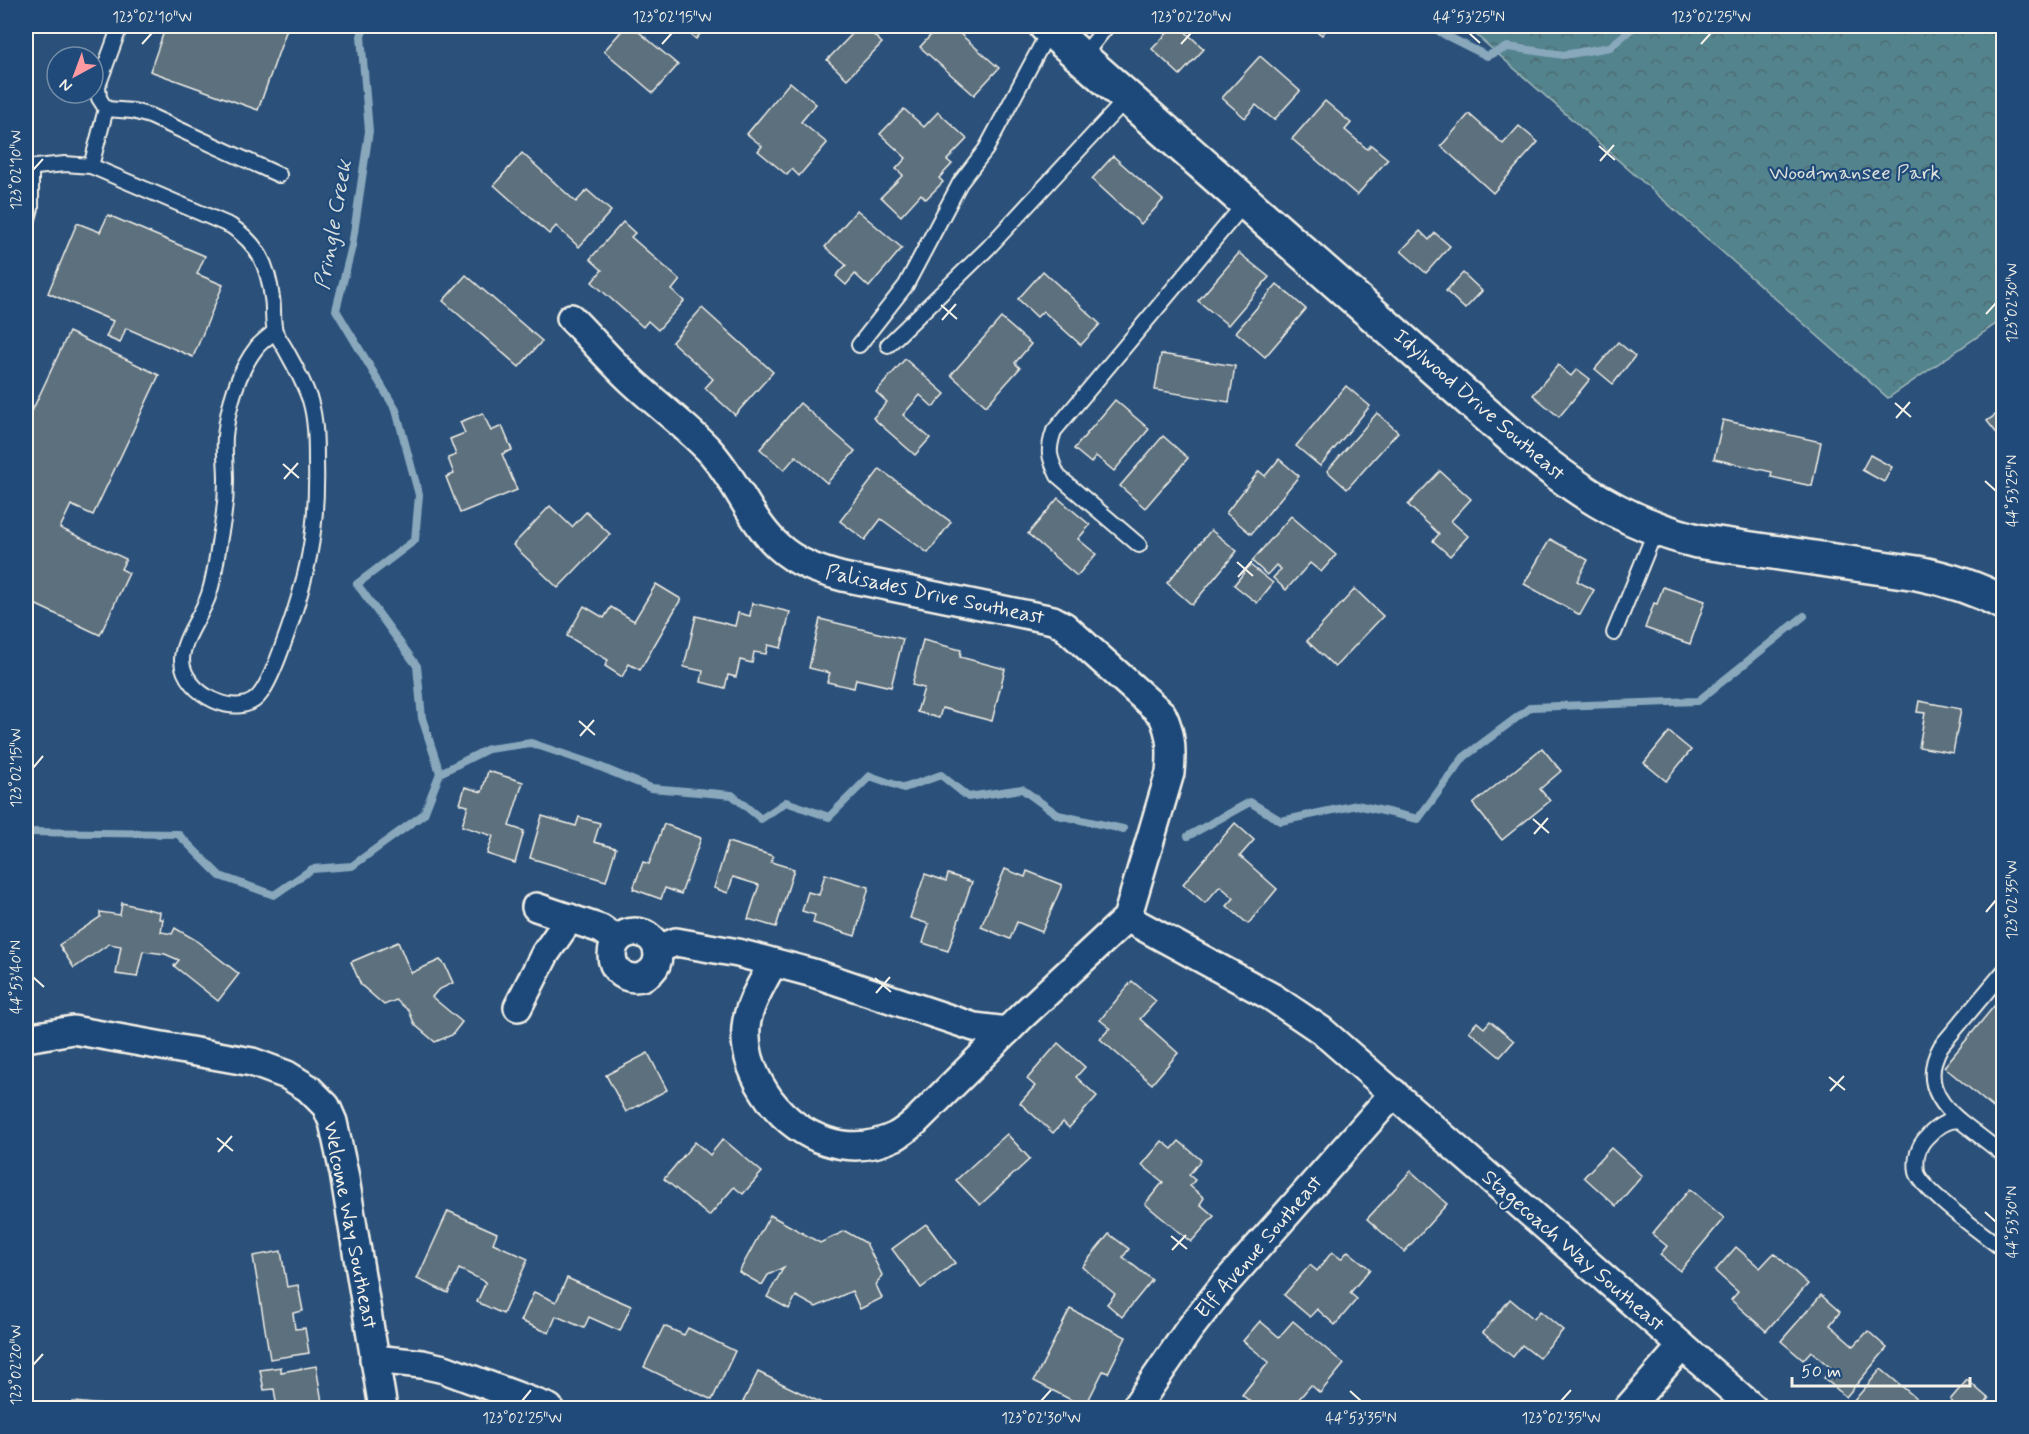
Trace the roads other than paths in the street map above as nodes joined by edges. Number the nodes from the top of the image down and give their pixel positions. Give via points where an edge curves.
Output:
1 (120, 26) edge
2 (1107, 26) edge
3 (1048, 27) edge
4 (1082, 57) junction
5 (1128, 97) junction
6 (106, 109) junction
7 (91, 166) junction
8 (28, 168) edge
9 (279, 176) dead end
10 (1246, 202) junction
11 (26, 226) edge
12 (571, 318) dead end
13 (275, 331) junction
14 (859, 345) dead end
15 (888, 345) dead end
16 (1656, 529) junction
17 (1139, 545) dead end
18 (2004, 603) edge
19 (1614, 633) dead end
20 (536, 907) dead end
21 (570, 918) junction
22 (1127, 918) junction
23 (617, 940) junction
24 (658, 949) junction
25 (773, 963) junction
26 (2004, 971) edge
27 (518, 1007) dead end
28 (1007, 1031) junction
29 (26, 1038) edge
30 (1394, 1093) junction
31 (1959, 1120) junction
32 (2004, 1155) edge
33 (2004, 1250) edge
34 (1682, 1346) junction
35 (374, 1359) junction
36 (383, 1408) edge
37 (549, 1408) edge
38 (1135, 1408) edge
39 (1628, 1408) edge
40 (1753, 1408) edge

1 - 6 lane via 98,86
2 - 4 lane
3 - 4 street, Idylwood Drive Southeast
3 - 14 lane via 986,149 960,183 906,285
4 - 5 street, Idylwood Drive Southeast
5 - 10 street, Idylwood Drive Southeast
5 - 15 lane via 988,248
6 - 7 lane
6 - 9 lane via 150,116
7 - 8 lane
7 - 13 lane via 221,220 247,236 265,267
8 - 11 lane via 31,208
10 - 16 street, Idylwood Drive Southeast via 1542,462 1603,504
10 - 17 lane via 1054,431 1048,447 1058,476
12 - 22 street, Palisades Drive Southeast via 634,383 709,450 761,527 797,560 843,577 1053,620 1162,714 1171,742 1170,773
13 - 13 lane via 258,346 232,398 225,437 224,517 217,555 209,594 182,660 195,689 215,701 234,706 260,695 276,663 300,599 312,549 317,493 316,434 310,402 298,371
16 - 18 street, Idylwood Drive Southeast via 1697,541 1952,580
16 - 19 lane
20 - 21 street
21 - 23 street via 601,929
21 - 27 street via 545,954
22 - 28 street
22 - 30 street, Stagecoach Way Southeast via 1298,1014
23 - 24 street via 630,932 644,933
23 - 24 street via 614,962 631,977 652,970
24 - 25 street via 676,942
25 - 28 street via 974,1026
25 - 28 street via 746,1025 751,1068 777,1109 808,1135 828,1143 860,1146 897,1136
26 - 31 lane via 1934,1059 1938,1099
29 - 35 street, Welcome Way Southeast via 73,1030 96,1033 252,1062 308,1088 326,1106 333,1122
30 - 34 street, Stagecoach Way Southeast
30 - 38 street, Elf Avenue Southeast via 1223,1286
31 - 32 lane
31 - 33 lane via 1940,1126 1920,1145 1917,1173 1927,1188
34 - 39 street
34 - 40 street, Stagecoach Way Southeast
35 - 36 street, Welcome Way Southeast
35 - 37 street via 444,1369

